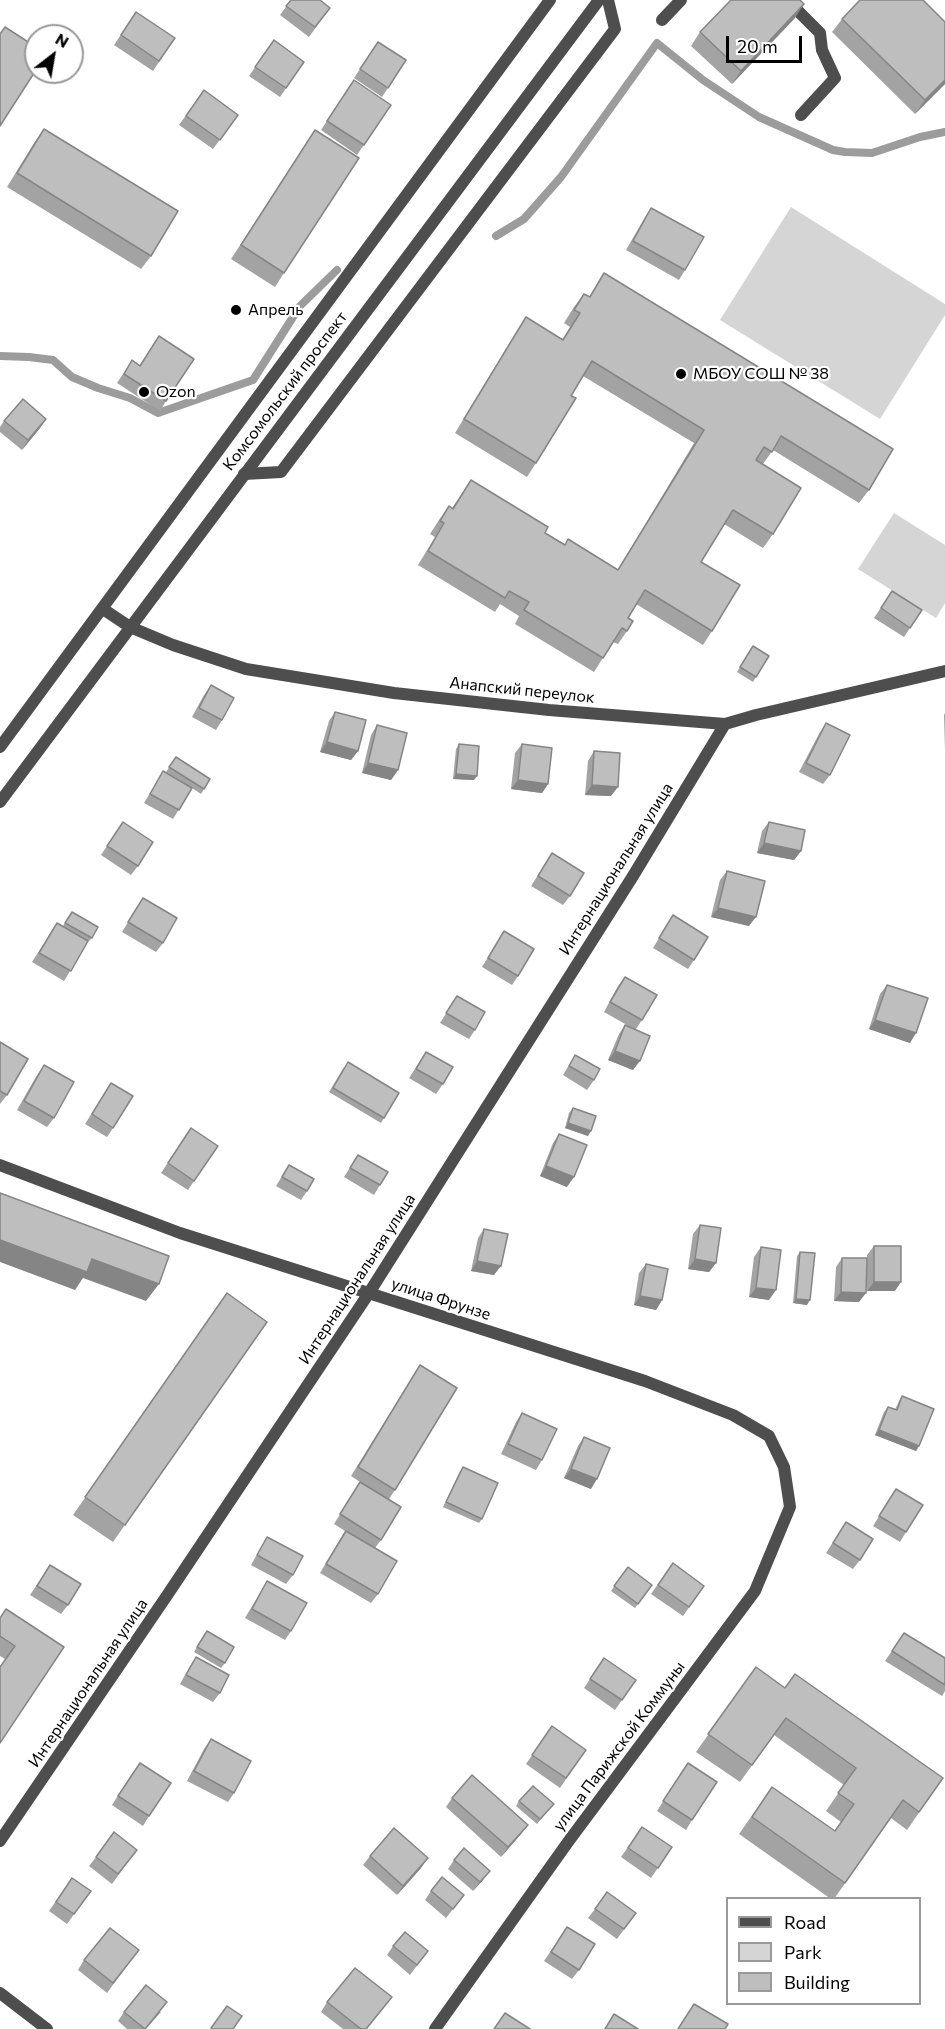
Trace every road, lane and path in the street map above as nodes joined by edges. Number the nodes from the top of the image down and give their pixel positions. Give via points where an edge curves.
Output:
1 (550, 0) edge
2 (599, 0) edge
3 (608, 0) edge
4 (681, 0) edge
5 (787, 0) edge
6 (662, 20) dead end
7 (801, 115) dead end
8 (244, 474) junction
9 (103, 609) junction
10 (130, 627) junction
11 (945, 671) edge
12 (725, 724) junction
13 (0, 747) edge
14 (0, 802) edge
15 (0, 1165) edge
16 (369, 1293) junction
17 (784, 1467) joint
18 (0, 1841) edge
19 (0, 1994) edge
20 (47, 2029) edge
21 (435, 2029) edge

1 - 9 street, Комсомольский проспект
2 - 8 street, Комсомольский проспект
3 - 8 street via 615,29 281,472
4 - 6 street
5 - 7 street via 820,33 822,50 835,78
8 - 10 street, Комсомольский проспект
9 - 10 street, Анапский переулок
9 - 13 street, Комсомольский проспект
10 - 12 street, Анапский переулок via 173,645 257,670 394,693
10 - 14 street, Комсомольский проспект
11 - 12 street, Анапский переулок
12 - 16 street, Интернациональная улица
15 - 16 street, улица Фрунзе via 180,1233
16 - 17 street, улица Фрунзе via 645,1381 733,1415 769,1436
16 - 18 street, Интернациональная улица
17 - 21 street, улица Парижской Коммуны via 790,1507 755,1591
19 - 20 street

